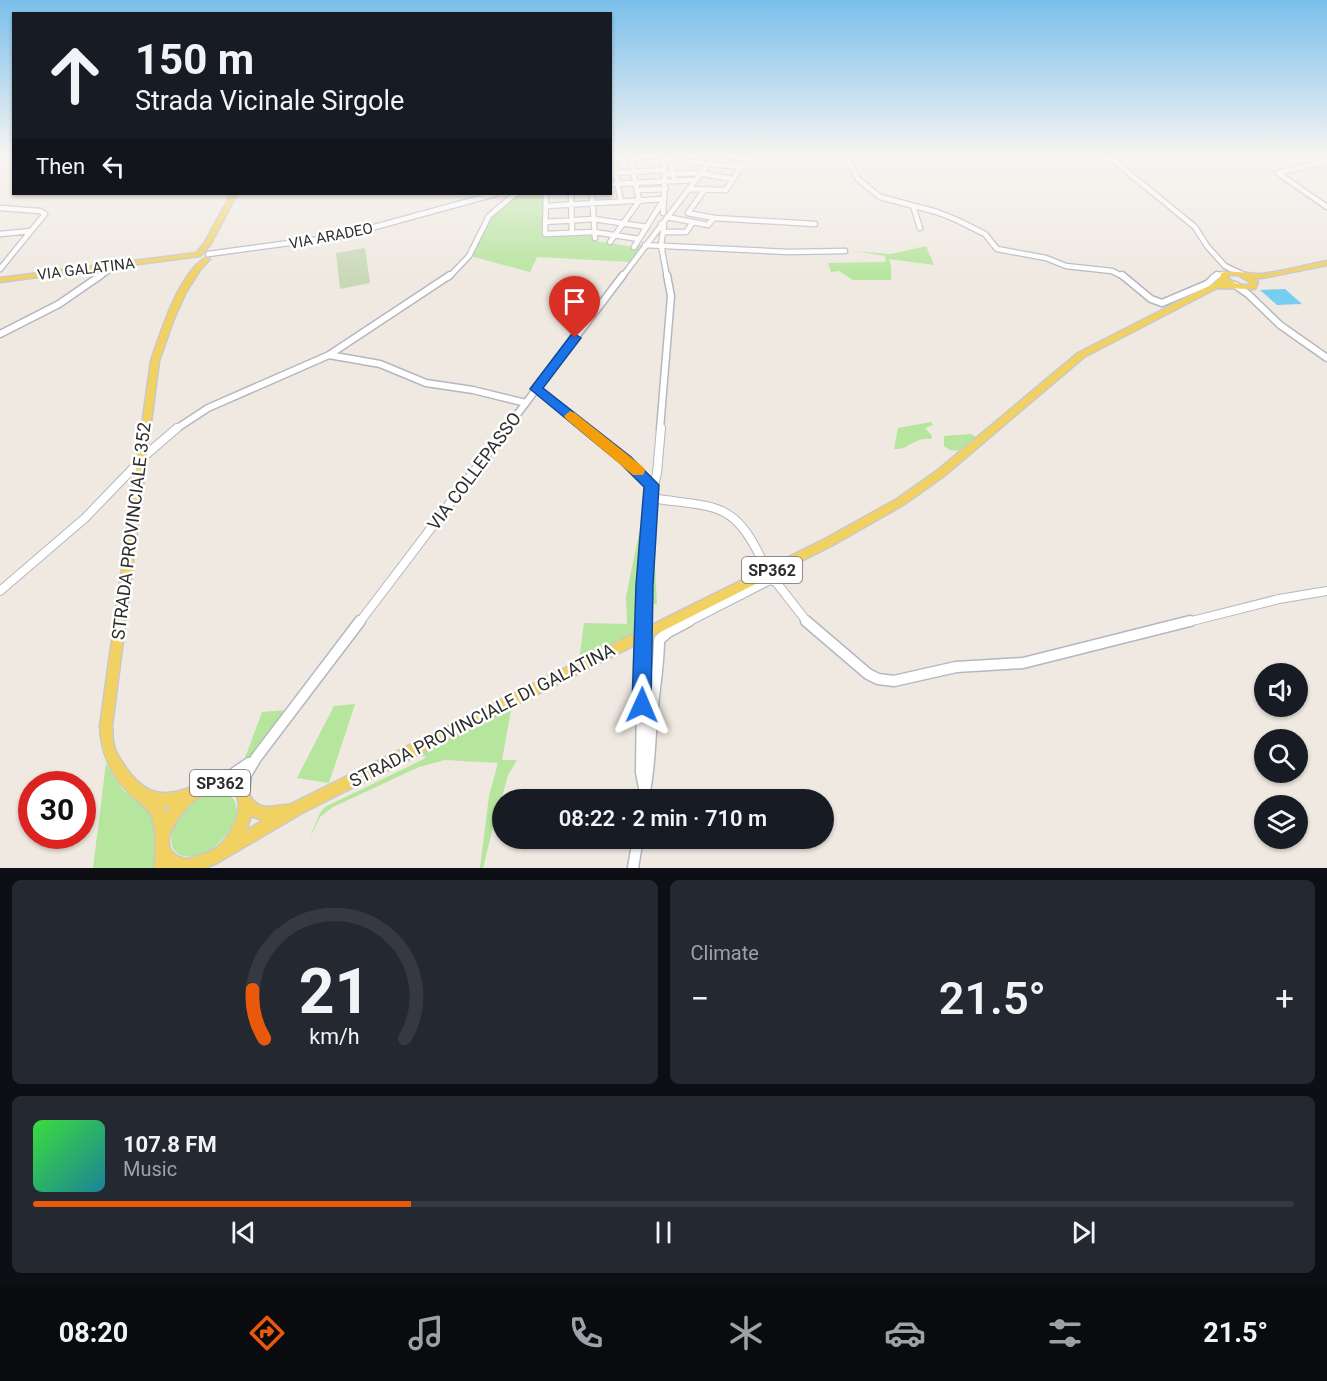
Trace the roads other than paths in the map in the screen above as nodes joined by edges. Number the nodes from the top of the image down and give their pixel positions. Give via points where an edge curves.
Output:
1 (233, 197) edge
2 (486, 197) edge
3 (512, 197) edge
4 (546, 197) edge
5 (571, 197) edge
6 (592, 197) edge
7 (620, 197) edge
8 (638, 197) edge
9 (682, 197) edge
10 (879, 197) edge
11 (1158, 197) edge
12 (1311, 197) edge
13 (699, 198) edge
14 (664, 199) junction
15 (639, 201) junction
16 (621, 202) junction
17 (593, 203) junction
18 (571, 204) junction
19 (676, 205) junction
20 (546, 206) junction
21 (913, 206) junction
22 (1327, 207) edge
23 (0, 208) edge
24 (692, 208) junction
25 (657, 212) junction
26 (667, 215) junction
27 (714, 218) junction
28 (594, 219) junction
29 (572, 220) junction
30 (545, 222) junction
31 (693, 222) junction
32 (623, 224) junction
33 (815, 224) dead end
34 (646, 227) junction
35 (662, 228) junction
36 (920, 228) dead end
37 (31, 231) junction
38 (572, 233) junction
39 (0, 234) edge
40 (595, 235) junction
41 (615, 235) junction
42 (639, 238) junction
43 (610, 242) dead end
44 (645, 245) junction
45 (661, 245) junction
46 (634, 247) dead end
47 (845, 251) dead end
48 (208, 253) junction
49 (195, 262) junction
50 (1327, 263) edge
51 (115, 266) junction
52 (0, 269) edge
53 (1242, 274) junction
54 (1223, 275) junction
55 (1262, 276) junction
56 (0, 280) edge
57 (1252, 287) junction
58 (0, 334) edge
59 (328, 355) junction
60 (1327, 358) edge
61 (536, 389) junction
62 (526, 403) junction
63 (140, 460) junction
64 (652, 494) junction
65 (764, 565) dead end
66 (0, 591) edge
67 (1327, 591) edge
68 (256, 758) junction
69 (217, 783) junction
70 (643, 789) edge
71 (646, 789) edge
72 (136, 790) junction
73 (195, 790) junction
74 (245, 799) junction
75 (297, 808) junction
76 (163, 844) junction
77 (636, 849) edge
78 (220, 854) junction
79 (188, 867) edge
80 (161, 868) edge
81 (633, 868) edge

1 - 48 main road, STRADA PROVINCIALE 352
2 - 48 street, VIA ARADEO via 342,236
3 - 59 street via 489,216 469,256 450,277
4 - 20 street
5 - 18 street
6 - 17 street
7 - 16 street
8 - 15 street
9 - 19 street, VIA COLLEPASSO
10 - 21 street
11 - 54 street via 1195,226
12 - 22 street
13 - 24 street
14 - 15 street
14 - 25 street
14 - 26 street
15 - 16 street
15 - 32 street
16 - 17 street
17 - 18 street
17 - 28 street
18 - 20 street
18 - 29 street
19 - 24 street
19 - 26 street, VIA COLLEPASSO
20 - 30 street
21 - 36 street
21 - 54 street via 944,214 979,230 1002,252 1112,271 1162,303
23 - 37 street via 45,214
24 - 27 street via 688,213
25 - 26 street
25 - 34 street
26 - 31 street
26 - 35 street, VIA COLLEPASSO
27 - 31 street via 708,225
27 - 33 street
28 - 29 street
28 - 32 street
28 - 40 street
29 - 30 street
29 - 38 street
30 - 38 street via 545,234
31 - 35 street via 686,232
32 - 34 street
32 - 41 street
34 - 42 street
35 - 44 street, VIA COLLEPASSO
35 - 45 street
37 - 39 street
37 - 52 street
38 - 40 street
40 - 41 street
41 - 42 street
41 - 43 street
42 - 46 street
44 - 45 street
44 - 61 street, VIA COLLEPASSO
45 - 47 street
45 - 64 street via 671,296
48 - 49 main road, STRADA PROVINCIALE 352
48 - 49 main road, VIA GALATINA
49 - 51 main road, VIA GALATINA via 172,258
49 - 63 main road, STRADA PROVINCIALE 352 via 155,361
50 - 55 main road
51 - 56 main road, VIA GALATINA
51 - 58 street via 59,304
53 - 54 main road
53 - 55 main road
53 - 57 main road
54 - 57 main road, STRADA PROVINCIALE DI GALATINA / SP362 via 1235,285
54 - 75 main road, STRADA PROVINCIALE DI GALATINA / SP362 via 1082,355 941,473 900,502 829,542
55 - 57 main road
57 - 60 street via 1259,306
59 - 62 street via 376,363 420,382
59 - 63 street via 208,408 174,429
61 - 62 street, VIA COLLEPASSO
61 - 64 street via 648,480
62 - 68 street, VIA COLLEPASSO
63 - 66 street via 92,511
63 - 72 main road, STRADA PROVINCIALE 352 via 106,734 110,754
64 - 65 street via 725,510 754,541
64 - 70 street, bridge via 645,585
67 - 71 street via 1269,601 1023,663 956,667 894,681 868,674 821,636 776,582 770,580 661,637
68 - 69 street, VIA COLLEPASSO via 234,776
68 - 74 street, VIA COLLEPASSO via 246,775
69 - 73 main road, SP362
69 - 74 main road, STRADA PROVINCIALE DI GALATINA / SP362 via 236,786
72 - 73 main road via 166,801
72 - 76 main road, STRADA PROVINCIALE 352 via 158,811
73 - 76 main road, SP362 via 171,815
74 - 75 main road, STRADA PROVINCIALE DI GALATINA / SP362 via 264,815
74 - 78 main road, STRADA PROVINCIALE DI GALATINA / SP362 via 241,829
75 - 78 main road, STRADA PROVINCIALE DI GALATINA / SP362
76 - 79 main road, STRADA PROVINCIALE DI GALATINA / SP362 via 171,861
76 - 80 main road
77 - 81 street
78 - 79 main road, STRADA PROVINCIALE DI GALATINA / SP362

